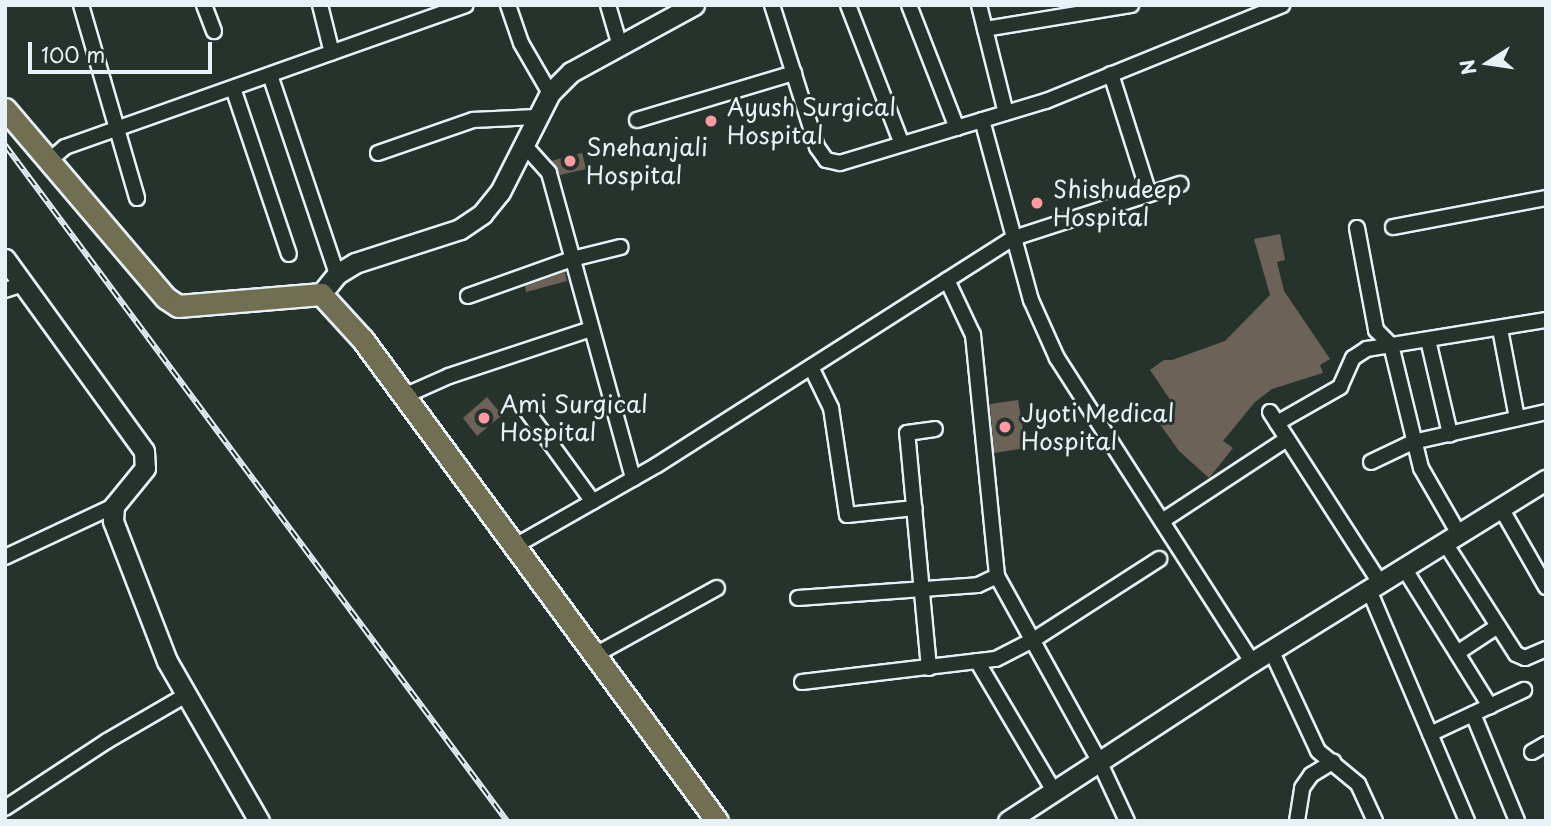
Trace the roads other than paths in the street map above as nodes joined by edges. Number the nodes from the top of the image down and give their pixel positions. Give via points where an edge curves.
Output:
1 (81, 5) edge
2 (204, 5) edge
3 (320, 5) edge
4 (466, 5) edge
5 (509, 5) edge
6 (608, 5) edge
7 (694, 5) edge
8 (772, 5) edge
9 (848, 5) edge
10 (909, 5) edge
11 (979, 5) edge
12 (1131, 5) edge
13 (1282, 5) edge
14 (985, 29) junction
15 (214, 32) dead end
16 (620, 46) junction
17 (332, 53) junction
18 (794, 73) junction
19 (1111, 74) junction
20 (270, 75) junction
21 (233, 89) junction
22 (550, 93) junction
23 (7, 110) edge
24 (1006, 113) junction
25 (537, 117) junction
26 (637, 120) dead end
27 (982, 120) junction
28 (957, 128) junction
29 (117, 130) junction
30 (902, 144) junction
31 (525, 146) junction
32 (378, 153) dead end
33 (50, 160) junction
34 (1180, 184) dead end
35 (1149, 194) junction
36 (137, 198) dead end
37 (1546, 198) edge
38 (1393, 227) dead end
39 (1357, 229) dead end
40 (1014, 237) junction
41 (621, 247) dead end
42 (289, 254) dead end
43 (5, 259) edge
44 (572, 259) junction
45 (337, 274) junction
46 (947, 280) junction
47 (14, 287) edge
48 (321, 294) junction
49 (468, 296) dead end
50 (1546, 320) edge
51 (592, 329) junction
52 (1500, 329) junction
53 (1428, 340) junction
54 (1391, 345) junction
55 (811, 367) junction
56 (404, 396) junction
57 (527, 411) dead end
58 (1546, 412) edge
59 (1517, 418) junction
60 (935, 429) dead end
61 (1450, 434) junction
62 (1287, 439) junction
63 (1413, 443) junction
64 (1371, 462) dead end
65 (633, 479) junction
66 (1546, 480) edge
67 (593, 502) junction
68 (114, 506) junction
69 (915, 508) junction
70 (1502, 508) junction
71 (1162, 521) junction
72 (1452, 539) junction
73 (515, 546) junction
74 (5, 557) edge
75 (1159, 559) dead end
76 (1404, 568) junction
77 (997, 576) junction
78 (1374, 587) junction
79 (1546, 587) edge
80 (717, 588) dead end
81 (922, 589) junction
82 (798, 598) dead end
83 (1498, 626) junction
84 (1033, 640) junction
85 (1546, 649) edge
86 (1271, 650) junction
87 (1457, 653) junction
88 (595, 655) junction
89 (977, 661) junction
90 (1252, 662) junction
91 (929, 668) junction
92 (802, 682) dead end
93 (1524, 690) dead end
94 (186, 695) junction
95 (1490, 706) junction
96 (1473, 713) junction
97 (1430, 734) junction
98 (1546, 744) edge
99 (1532, 752) dead end
100 (1100, 761) junction
101 (1333, 762) junction
102 (1054, 791) junction
103 (5, 808) edge
104 (259, 821) edge
105 (717, 821) edge
106 (1008, 821) edge
107 (1127, 821) edge
108 (1297, 821) edge
109 (1375, 821) edge
110 (1466, 821) edge
111 (1517, 821) edge

1 - 29 street
2 - 15 street
3 - 17 street
4 - 17 street
5 - 22 street via 521,43
6 - 16 street
7 - 16 street
8 - 18 street
9 - 30 street
10 - 28 street
11 - 14 street
12 - 14 street
13 - 19 street
14 - 24 street
16 - 22 street via 571,72
17 - 20 street
18 - 26 street
18 - 30 street via 817,147 826,160 840,163
19 - 24 street
19 - 35 street
20 - 21 street
20 - 45 street
21 - 29 street
21 - 42 street
22 - 25 street
23 - 33 main road
24 - 27 street
25 - 31 street
25 - 32 street via 472,120
27 - 28 street
27 - 40 street
28 - 30 street
29 - 33 street via 65,147
29 - 36 street
31 - 44 street via 549,173
31 - 45 street via 500,192 482,214 460,229 355,263
33 - 48 main road via 166,298 178,306
34 - 35 street
35 - 40 street
37 - 38 street
39 - 54 street via 1377,330
40 - 46 street
40 - 71 street via 1031,300 1057,358
41 - 44 street
43 - 47 street
44 - 49 street
44 - 51 street
45 - 48 street
46 - 55 street
46 - 77 street via 973,335
47 - 68 street via 144,451 145,468
48 - 56 main road via 363,340
50 - 52 street
51 - 56 street via 449,376
51 - 65 street
52 - 53 street
52 - 59 street
53 - 54 street
53 - 61 street
54 - 62 street via 1367,349 1353,358 1340,387 1273,417
54 - 63 street
55 - 65 street
55 - 69 street via 831,408 848,515
56 - 73 main road
57 - 67 street
58 - 59 street
59 - 61 street
60 - 69 street via 908,433
61 - 63 street
62 - 71 street
62 - 78 street
63 - 64 street
63 - 72 street
65 - 67 street
66 - 70 street
67 - 73 street
68 - 74 street
68 - 94 street via 113,521 167,662
69 - 81 street
70 - 72 street
70 - 79 street
71 - 90 street
72 - 76 street
72 - 83 street
73 - 88 main road
75 - 84 street
76 - 78 street
76 - 87 street
77 - 81 street via 978,585
77 - 84 street
78 - 86 street
78 - 97 street
80 - 88 street
81 - 82 street
81 - 91 street
83 - 85 street via 1520,657 1532,657
83 - 87 street
84 - 89 street via 996,659
84 - 100 street
86 - 90 street
86 - 101 street via 1318,751
87 - 95 street
88 - 105 main road
89 - 91 street
89 - 102 street
90 - 100 street
91 - 92 street
93 - 95 street
94 - 103 street
94 - 104 street
95 - 96 street
96 - 97 street
96 - 111 street
97 - 110 street
98 - 99 street
100 - 102 street
100 - 107 street
101 - 108 street via 1311,775 1302,788
101 - 109 street via 1358,784
102 - 106 street

